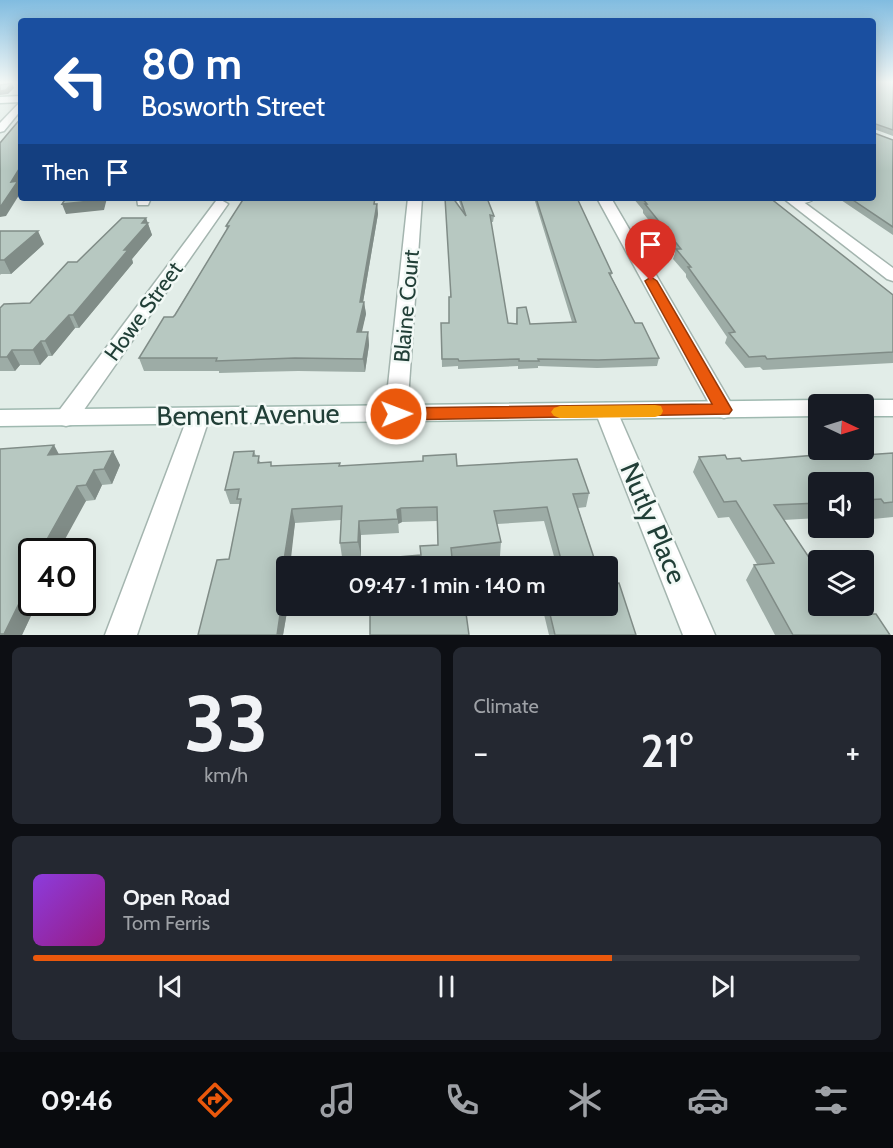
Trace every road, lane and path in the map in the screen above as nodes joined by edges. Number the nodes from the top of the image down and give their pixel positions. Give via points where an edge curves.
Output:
1 (15, 112) edge
2 (0, 129) edge
3 (415, 201) edge
4 (606, 201) edge
5 (803, 201) edge
6 (221, 204) dead end
7 (890, 268) edge
8 (808, 408) edge
9 (874, 408) edge
10 (893, 408) edge
11 (724, 410) junction
12 (606, 411) junction
13 (396, 414) junction
14 (199, 416) junction
15 (0, 418) edge
16 (66, 418) junction
17 (121, 635) edge
18 (699, 635) edge

1 - 2 street
3 - 13 street, Blaine Court
4 - 11 street
5 - 7 street
6 - 16 street, Howe Street
8 - 11 street, Bement Avenue
9 - 10 street
11 - 12 street, Bement Avenue
12 - 13 street, Bement Avenue
12 - 18 street, Nutly Place
13 - 14 street, Bement Avenue
14 - 16 street, Bement Avenue
14 - 17 street
15 - 16 street, Bement Avenue

